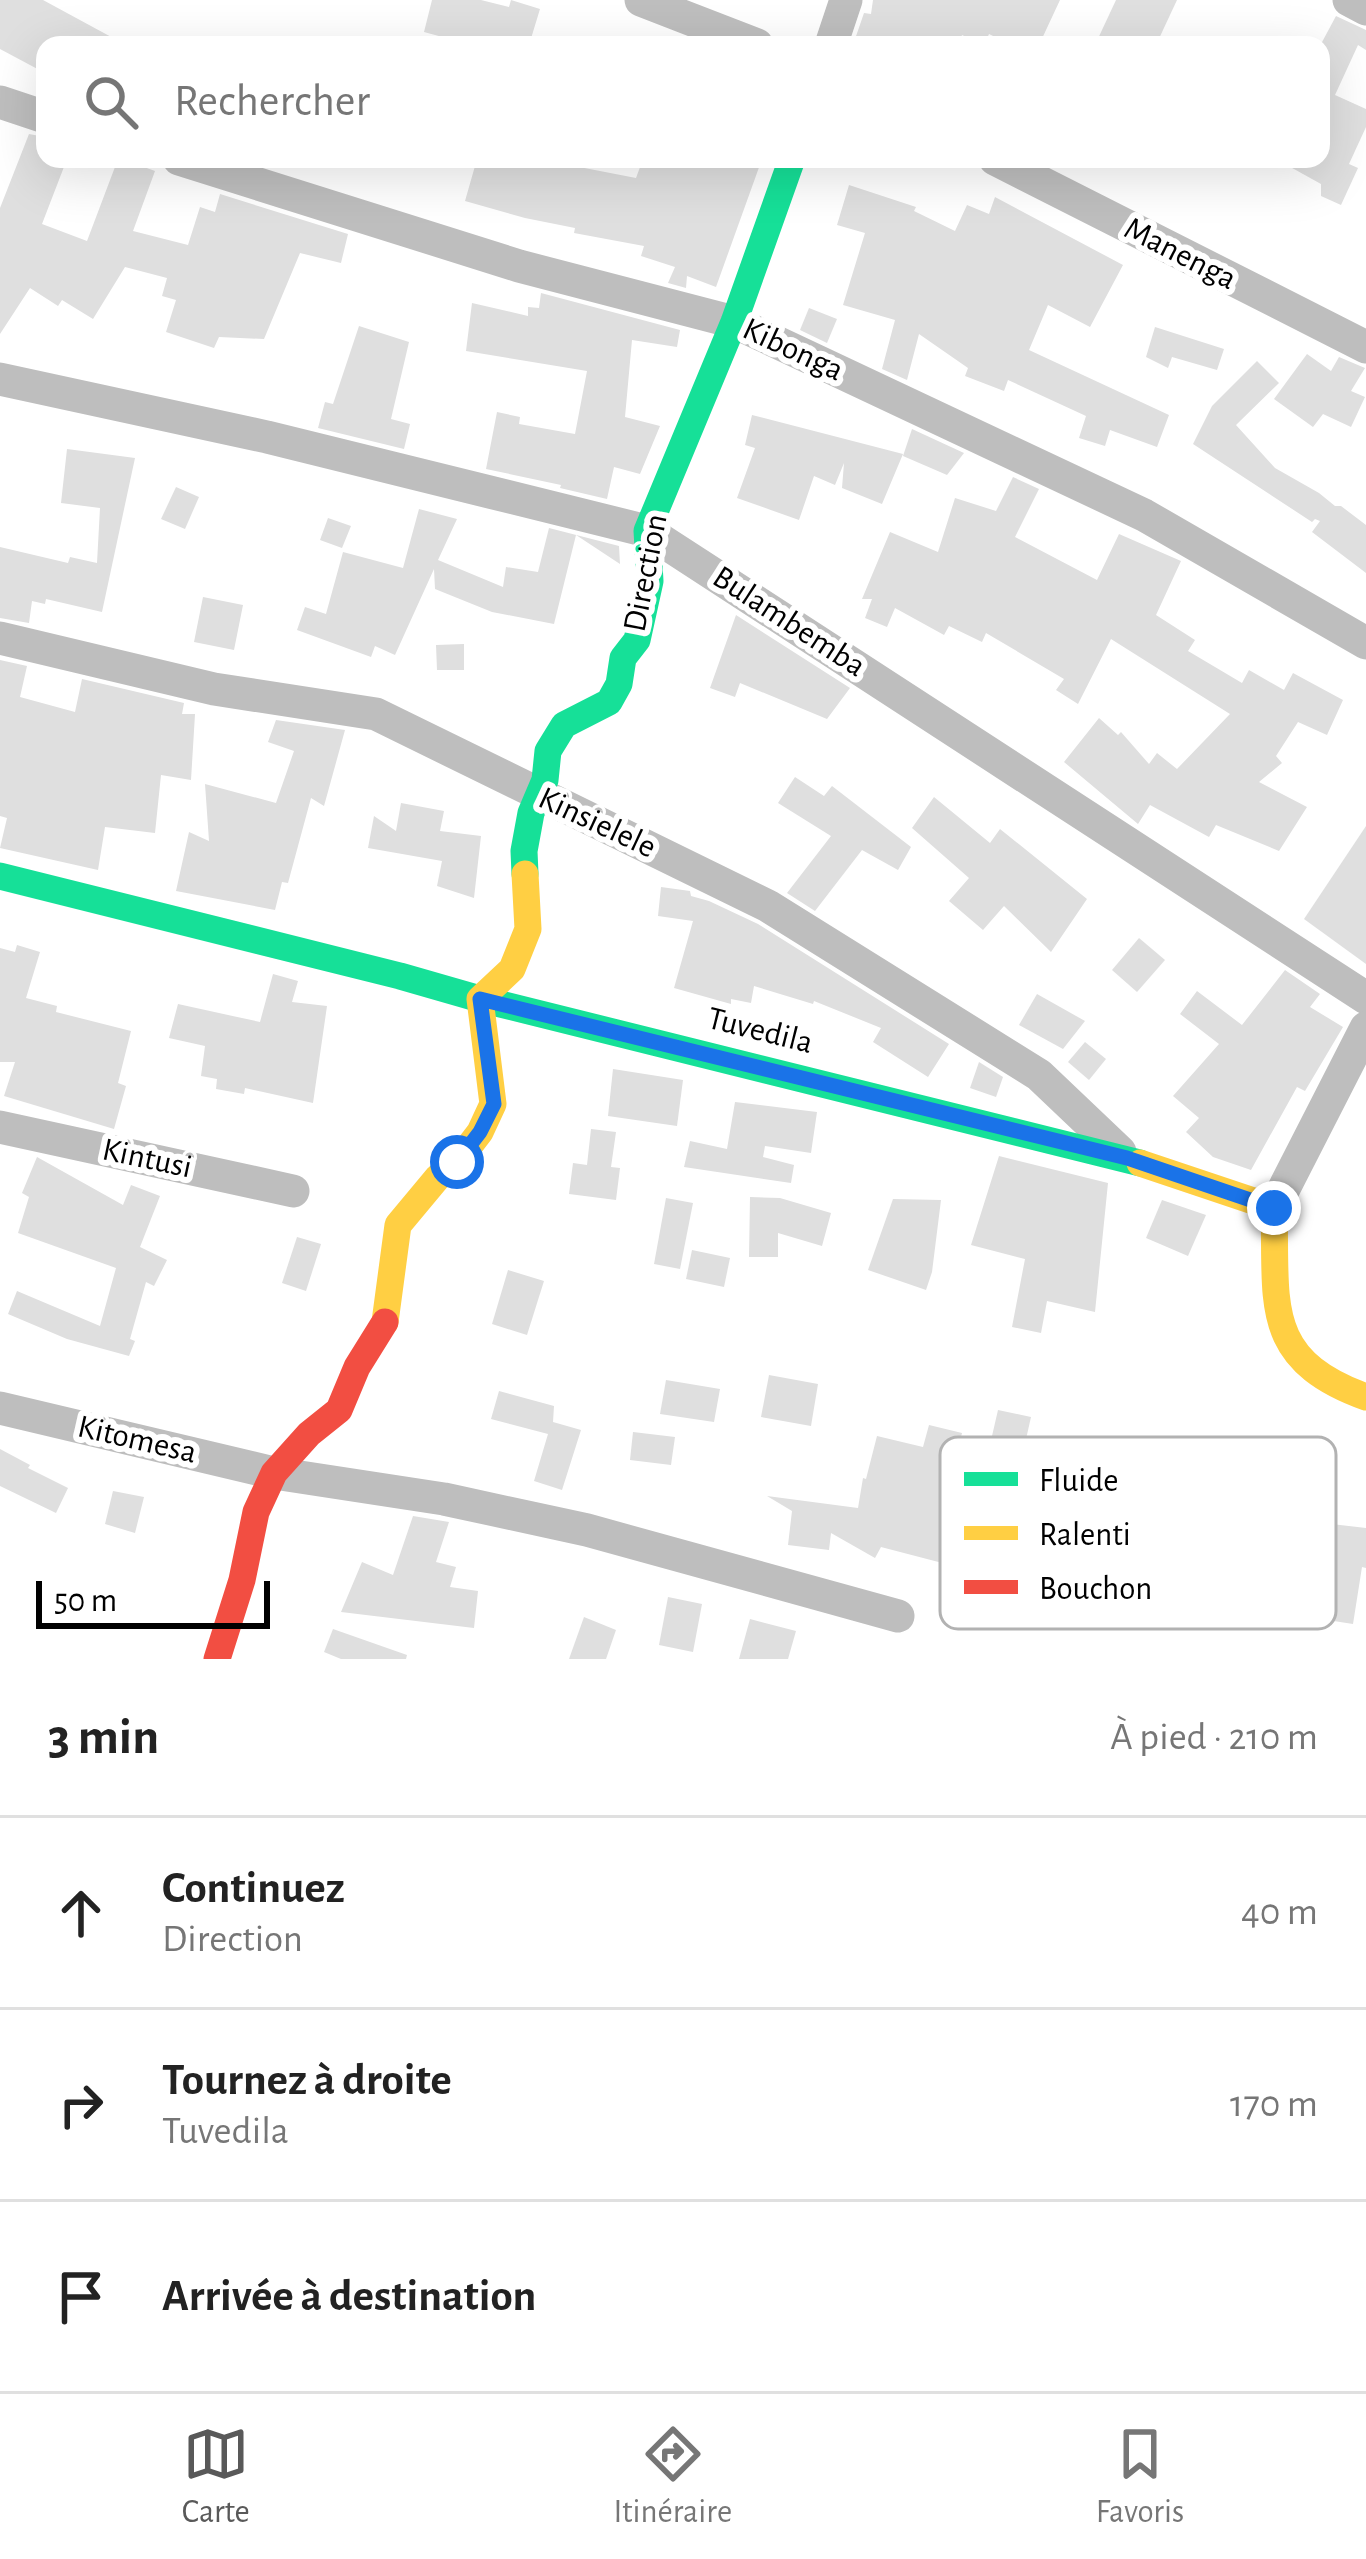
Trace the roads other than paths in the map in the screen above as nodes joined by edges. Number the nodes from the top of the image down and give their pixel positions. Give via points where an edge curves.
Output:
1 (641, 0) edge
2 (846, 0) edge
3 (1349, 0) edge
4 (1366, 9) edge
5 (734, 36) edge
6 (834, 36) edge
7 (0, 102) edge
8 (36, 114) edge
9 (208, 168) edge
10 (789, 168) edge
11 (1013, 168) edge
12 (734, 322) junction
13 (1366, 347) edge
14 (0, 379) edge
15 (647, 531) junction
16 (0, 638) edge
17 (1366, 643) edge
18 (538, 796) junction
19 (0, 876) edge
20 (1366, 998) edge
21 (480, 999) junction
22 (1366, 1028) edge
23 (0, 1127) edge
24 (1127, 1158) junction
25 (293, 1191) dead end
26 (1274, 1208) junction
27 (1366, 1397) edge
28 (0, 1408) edge
29 (274, 1473) junction
30 (898, 1616) dead end
31 (217, 1659) edge

1 - 5 street
2 - 6 street
3 - 4 street
7 - 8 street
9 - 12 street, Kibonga via 519,266
10 - 12 street, Direction
11 - 13 street, Manenga
12 - 15 street, Direction
12 - 17 street, Kibonga via 1144,515
14 - 15 street, Bulambemba
15 - 18 street, Direction via 644,617 619,684 609,702 564,725 548,751
15 - 20 street, Bulambemba
16 - 18 street, Kinsielele via 214,688 376,714
18 - 21 street, Direction via 524,851 527,929 512,969
18 - 24 street, Kinsielele via 788,918 1039,1075
19 - 21 street, Tuvedila
21 - 24 street, Tuvedila
21 - 29 street via 494,1104 457,1162 398,1226 386,1319 339,1410
22 - 26 street
23 - 25 street, Kintusi
24 - 26 street, Tuvedila
26 - 27 street via 1283,1331 1294,1354
28 - 29 street, Kitomesa
29 - 30 street, Kitomesa via 587,1530
29 - 31 street

